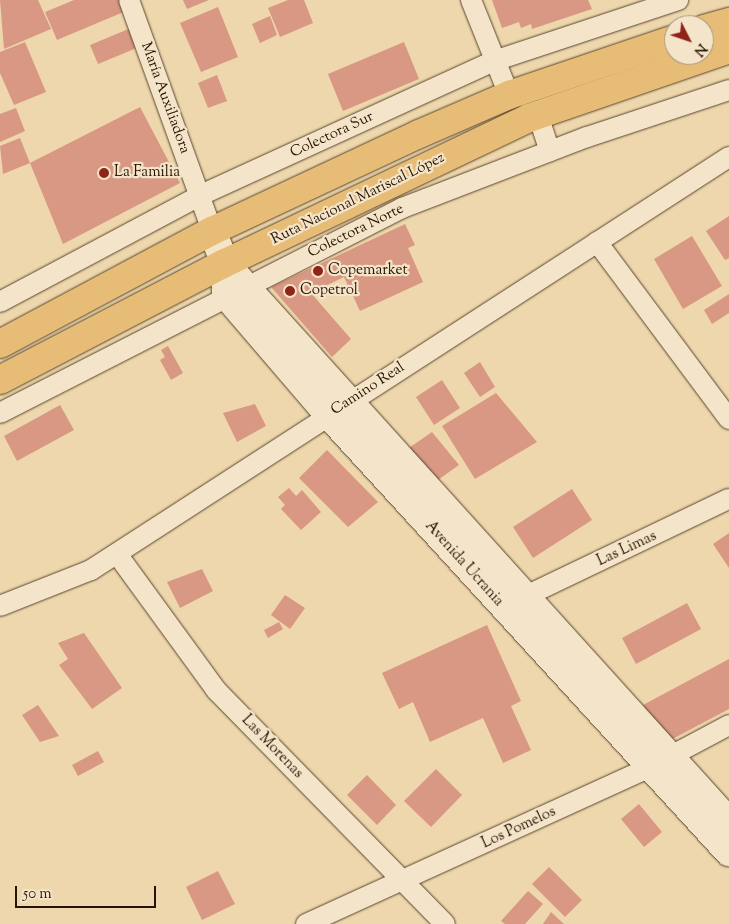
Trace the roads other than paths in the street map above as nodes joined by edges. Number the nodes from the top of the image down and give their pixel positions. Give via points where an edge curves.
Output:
1 (129, 0) edge
2 (471, 0) edge
3 (678, 0) edge
4 (729, 22) edge
5 (714, 26) edge
6 (664, 42) edge
7 (729, 49) edge
8 (494, 61) junction
9 (729, 90) edge
10 (509, 95) junction
11 (538, 115) junction
12 (550, 151) junction
13 (729, 157) edge
14 (201, 195) junction
15 (212, 231) junction
16 (597, 242) junction
17 (225, 263) junction
18 (235, 290) junction
19 (0, 302) edge
20 (0, 344) edge
21 (0, 380) edge
22 (338, 408) junction
23 (0, 413) edge
24 (729, 419) edge
25 (729, 499) edge
26 (117, 554) junction
27 (524, 597) junction
28 (0, 606) edge
29 (729, 725) edge
30 (659, 763) junction
31 (729, 822) edge
32 (729, 852) edge
33 (403, 881) junction
34 (306, 924) edge
35 (445, 924) edge

1 - 14 street, María Auxiliadora
2 - 8 street
3 - 8 street, Colectora Sur
4 - 5 highway
6 - 10 highway, Ruta Nacional Mariscal López
7 - 11 highway, Ruta Nacional Mariscal López
8 - 10 street
8 - 14 street, Colectora Sur
9 - 12 street, Colectora Norte
10 - 15 highway, Ruta Nacional Mariscal López
11 - 12 street
11 - 17 highway, Ruta Nacional Mariscal López
12 - 18 street, Colectora Norte via 402,208
13 - 16 street, Camino Real
14 - 15 street
14 - 19 street, Colectora Sur
15 - 17 main road
15 - 20 highway, Ruta Nacional Mariscal López
16 - 22 street, Camino Real
16 - 24 street
17 - 18 main road
17 - 21 highway, Ruta Nacional Mariscal López
18 - 22 main road, Avenida Ucrania
18 - 23 street, Colectora Norte
22 - 26 street, Camino Real
22 - 27 main road, Avenida Ucrania
22 - 30 main road, Avenida Ucrania
25 - 27 street, Las Limas
26 - 28 street, Camino Real via 92,570
26 - 33 street, Las Morenas via 216,690
27 - 30 main road, Avenida Ucrania
29 - 30 street, Los Pomelos
30 - 31 main road, Avenida Ucrania
30 - 32 main road, Avenida Ucrania
30 - 33 street, Los Pomelos
33 - 34 street, Los Pomelos
33 - 35 street, Las Morenas

